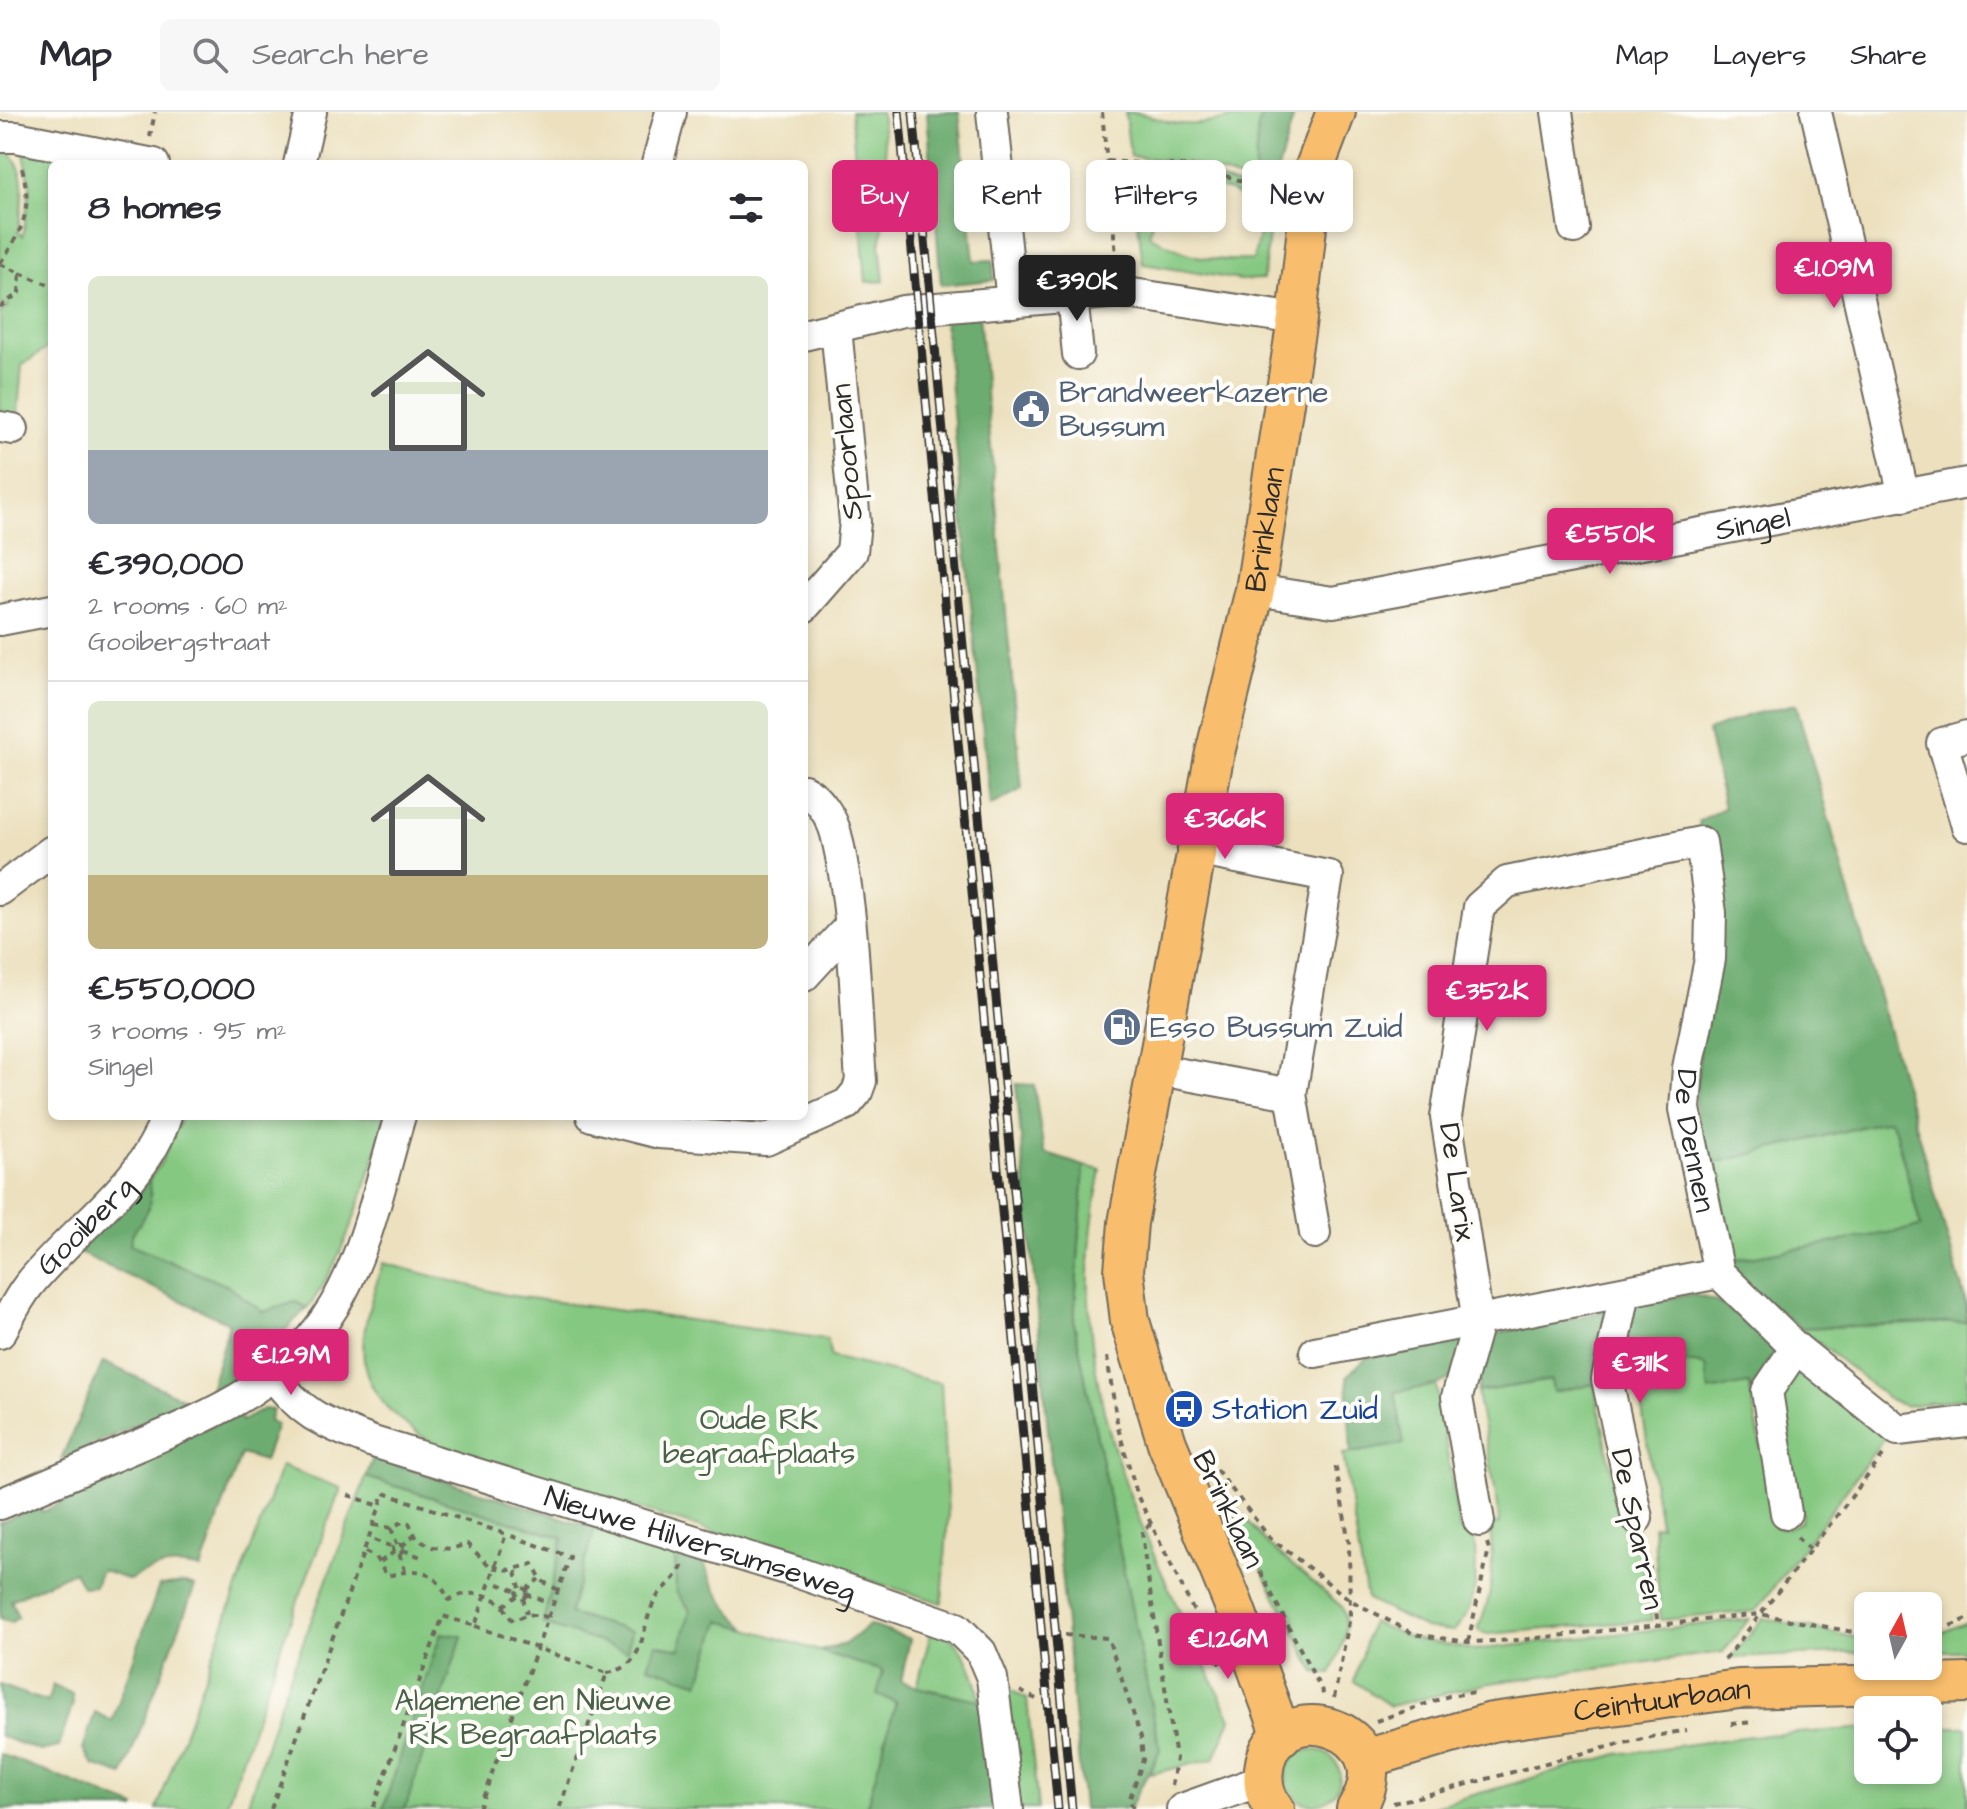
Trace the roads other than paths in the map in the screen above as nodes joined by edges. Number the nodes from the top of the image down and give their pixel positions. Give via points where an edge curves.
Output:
1 (311, 112) edge
2 (671, 112) edge
3 (992, 112) edge
4 (1336, 112) edge
5 (1557, 112) edge
6 (1816, 112) edge
7 (5, 129) edge
8 (137, 160) edge
9 (300, 160) edge
10 (658, 160) edge
11 (1574, 228) dead end
12 (1072, 296) junction
13 (1012, 302) junction
14 (1297, 319) junction
15 (836, 328) junction
16 (808, 334) edge
17 (1078, 354) dead end
18 (1967, 483) edge
19 (1904, 496) junction
20 (1255, 590) junction
21 (808, 602) edge
22 (48, 611) edge
23 (0, 620) edge
24 (1967, 736) edge
25 (808, 794) edge
26 (1967, 826) edge
27 (1664, 848) joint
28 (1196, 850) junction
29 (48, 854) edge
30 (0, 890) edge
31 (849, 927) junction
32 (808, 972) edge
33 (1154, 1069) junction
34 (1291, 1094) junction
35 (165, 1120) edge
36 (399, 1120) edge
37 (625, 1120) edge
38 (667, 1125) edge
39 (1315, 1233) dead end
40 (1719, 1273) junction
41 (1625, 1292) junction
42 (1478, 1322) junction
43 (0, 1333) edge
44 (1796, 1348) junction
45 (1315, 1352) dead end
46 (274, 1376) junction
47 (1967, 1422) edge
48 (0, 1504) edge
49 (1786, 1513) dead end
50 (1637, 1518) road end
51 (1479, 1521) road end
52 (1967, 1683) edge
53 (1312, 1714) junction
54 (1365, 1759) junction
55 (1177, 1798) edge
56 (1261, 1799) edge
57 (1373, 1806) edge
58 (1008, 1809) edge

1 - 9 street
2 - 10 street
3 - 13 street
4 - 14 main road, Brinklaan via 1313,172
5 - 11 street
6 - 19 street
7 - 8 street
12 - 13 street
12 - 14 street via 1120,292
12 - 17 street
13 - 15 street via 903,311
14 - 20 main road, Brinklaan
15 - 16 street
15 - 21 street, Spoorlaan via 855,522 852,552
18 - 19 street, Singel
19 - 20 street, Singel via 1333,602
20 - 28 main road, Brinklaan
22 - 23 street
24 - 26 street via 1942,743
25 - 31 street via 825,809 836,832
27 - 40 street, De Dennen via 1701,842 1711,913 1710,959 1685,1109
27 - 42 street, De Larix via 1507,882 1479,907 1446,1117
28 - 33 main road, Brinklaan
28 - 34 street via 1328,876
29 - 30 street
31 - 32 street
31 - 38 street via 861,1081 847,1104 766,1140
33 - 34 street
33 - 53 main road, Brinklaan via 1128,1223 1124,1271 1130,1321 1167,1443 1233,1603
34 - 39 street
35 - 43 street, Gooiberg via 161,1135 136,1170 28,1287
36 - 46 street via 363,1243 335,1303 310,1342
37 - 38 street
40 - 41 street
40 - 44 street
41 - 42 street
41 - 50 street, De Sparren via 1607,1379
42 - 45 street
42 - 51 street via 1457,1397
44 - 47 street via 1898,1430
44 - 49 street via 1767,1391
46 - 48 street via 227,1408
46 - 58 street, Nieuwe Hilversumseweg via 296,1406 370,1441 799,1573 957,1628 981,1652 992,1678
52 - 54 main road, Ceintuurbaan via 1739,1689 1492,1722
53 - 54 main road via 1343,1731
53 - 56 main road via 1271,1748
54 - 57 main road via 1364,1796
55 - 56 street

